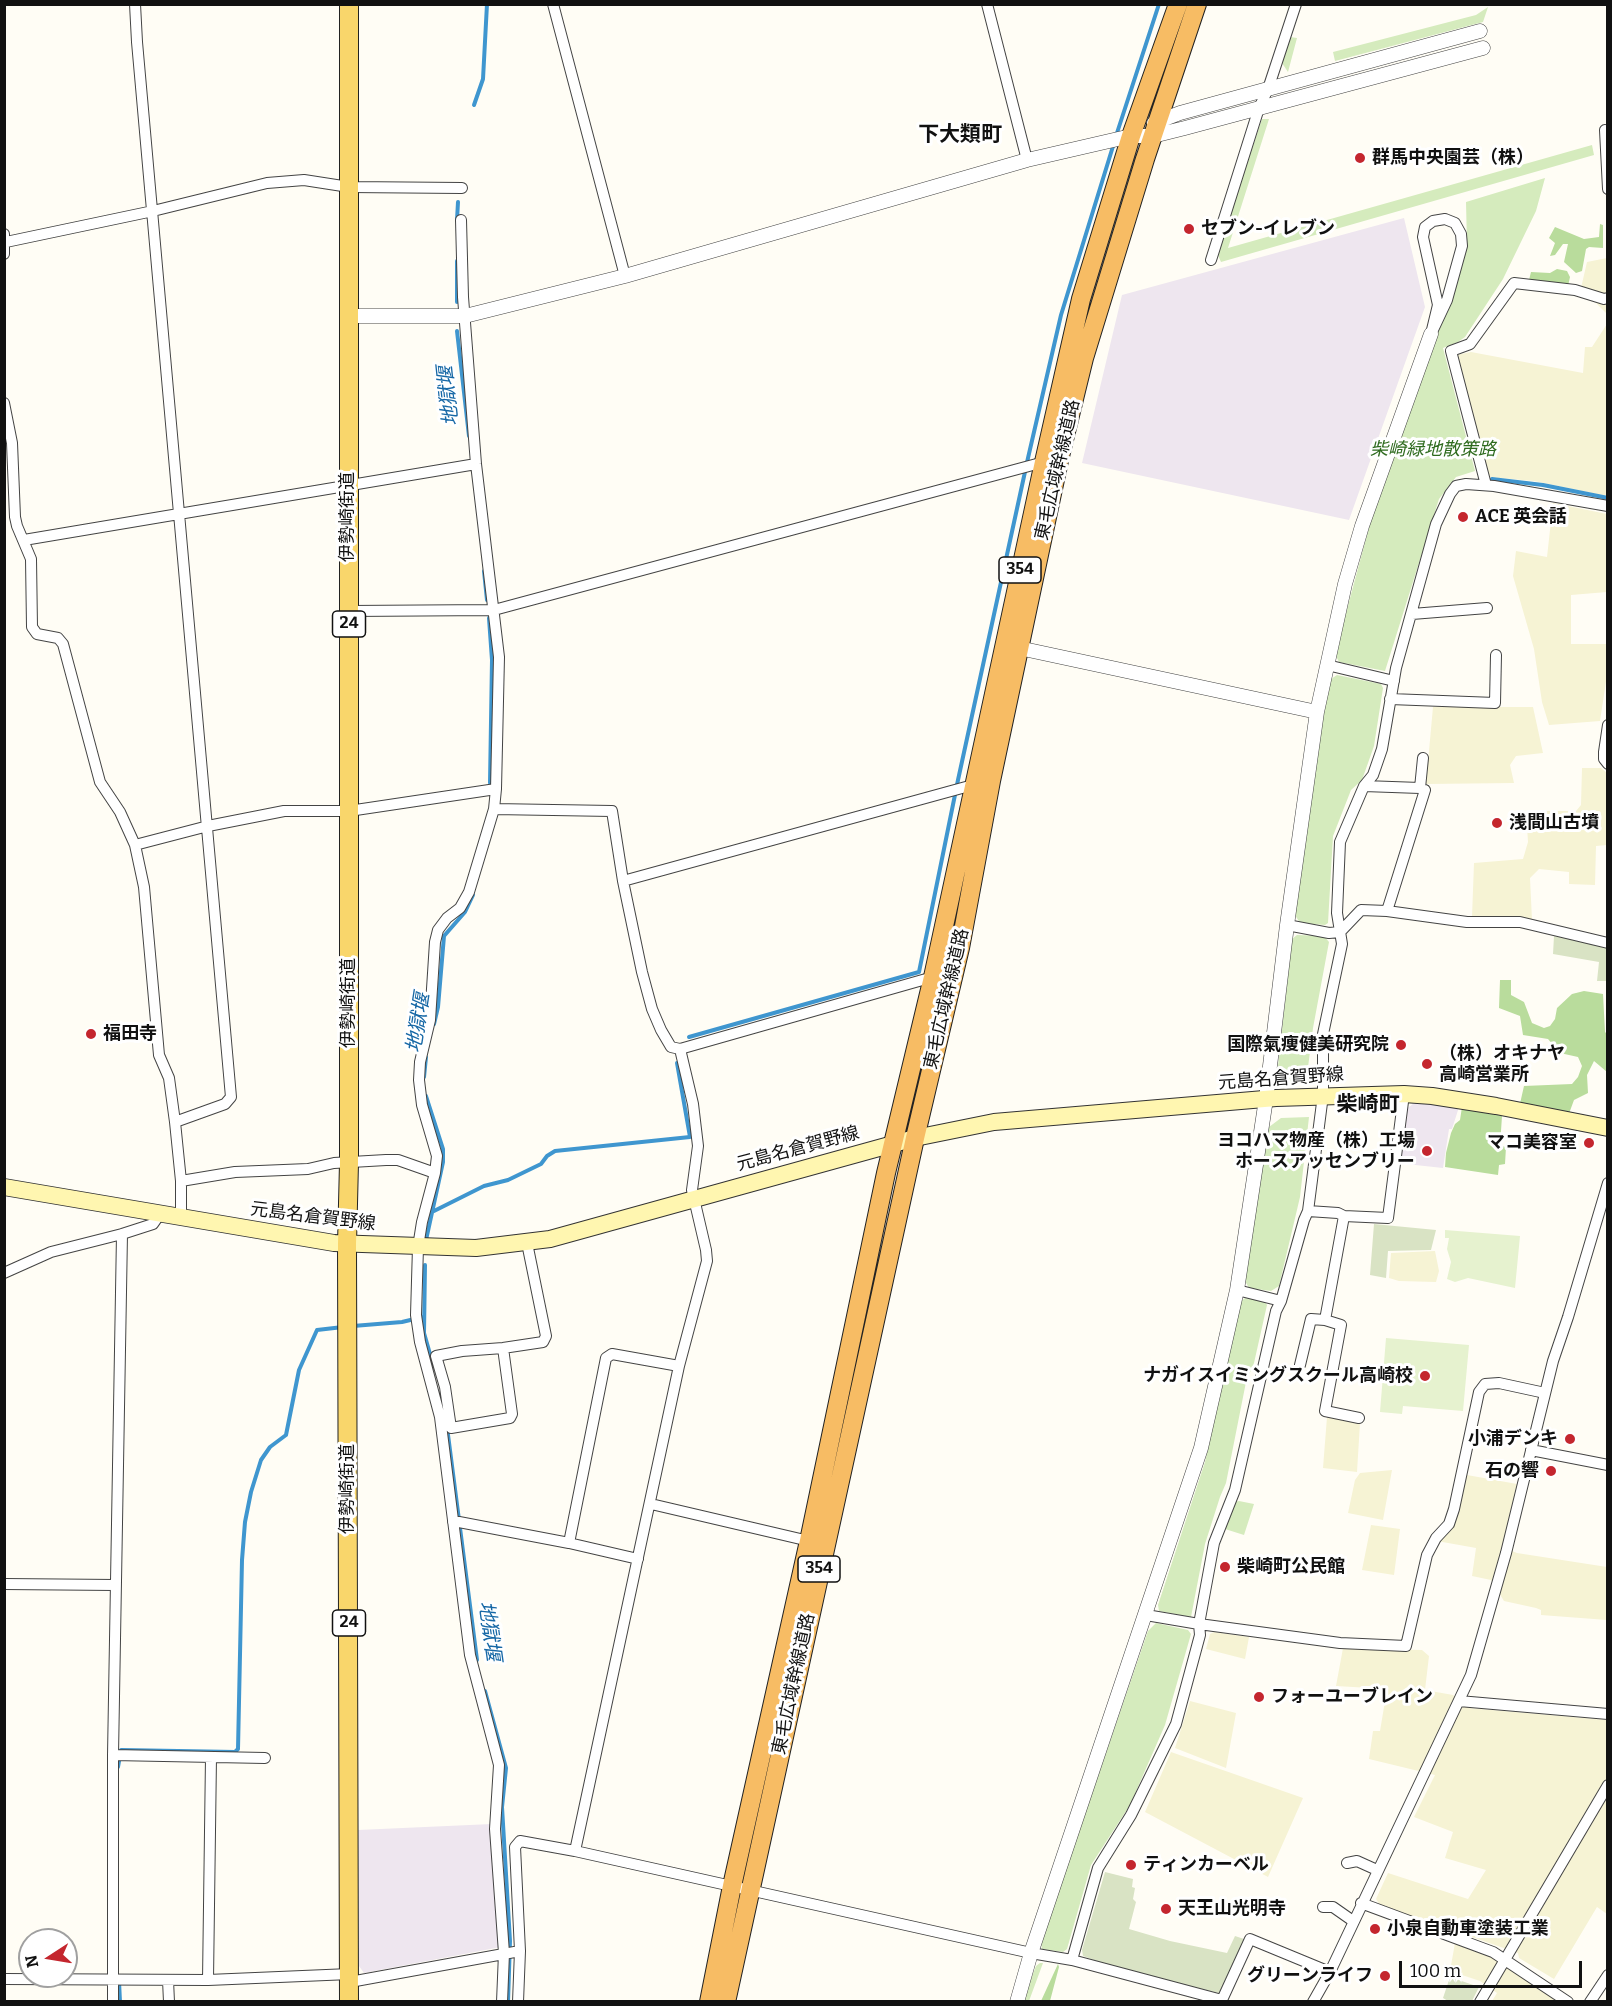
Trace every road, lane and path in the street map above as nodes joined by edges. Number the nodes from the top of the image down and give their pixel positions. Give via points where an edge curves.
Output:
1 (135, 4) edge
2 (349, 4) edge
3 (553, 4) edge
4 (987, 4) edge
5 (1178, 4) edge
6 (1197, 4) edge
7 (1296, 4) edge
8 (1480, 31) dead end
9 (1483, 48) dead end
10 (1268, 89) junction
11 (1259, 108) junction
12 (1156, 128) junction
13 (1605, 130) dead end
14 (1131, 136) junction
15 (1027, 160) junction
16 (349, 187) junction
17 (462, 188) dead end
18 (1608, 189) edge
19 (153, 211) junction
20 (461, 220) dead end
21 (5, 238) edge
22 (4, 254) edge
23 (1211, 260) dead end
24 (625, 276) junction
25 (1608, 298) edge
26 (348, 316) junction
27 (465, 316) junction
28 (1431, 334) junction
29 (4, 403) edge
30 (1044, 462) junction
31 (476, 464) junction
32 (1486, 485) junction
33 (348, 487) junction
34 (1608, 506) edge
35 (180, 512) junction
36 (24, 540) junction
37 (1487, 608) dead end
38 (494, 610) junction
39 (349, 611) junction
40 (1412, 614) junction
41 (1019, 648) junction
42 (1496, 656) dead end
43 (1327, 665) junction
44 (1394, 681) junction
45 (1390, 699) junction
46 (1317, 712) junction
47 (1608, 725) edge
48 (1424, 759) dead end
49 (1608, 764) edge
50 (973, 785) junction
51 (1364, 786) junction
52 (496, 789) junction
53 (1425, 790) dead end
54 (494, 809) junction
55 (349, 811) junction
56 (208, 826) junction
57 (135, 845) junction
58 (623, 881) junction
59 (1388, 911) junction
60 (1287, 926) junction
61 (1340, 932) junction
62 (1608, 943) edge
63 (933, 977) junction
64 (680, 1049) junction
65 (1404, 1094) junction
66 (1323, 1095) junction
67 (1266, 1099) junction
68 (175, 1122) junction
69 (1608, 1128) edge
70 (915, 1138) junction
71 (894, 1144) junction
72 (349, 1163) junction
73 (435, 1173) junction
74 (181, 1181) junction
75 (1608, 1183) edge
76 (4, 1187) edge
77 (694, 1198) junction
78 (1308, 1211) junction
79 (160, 1214) junction
80 (1344, 1216) junction
81 (181, 1218) junction
82 (122, 1234) junction
83 (527, 1243) junction
84 (347, 1244) junction
85 (418, 1247) junction
86 (4, 1273) edge
87 (1237, 1290) junction
88 (1281, 1301) junction
89 (1325, 1320) junction
90 (503, 1348) junction
91 (1300, 1365) dead end
92 (680, 1366) junction
93 (435, 1373) junction
94 (1545, 1393) junction
95 (1359, 1418) dead end
96 (1531, 1450) junction
97 (1608, 1465) edge
98 (651, 1504) junction
99 (453, 1522) junction
100 (809, 1542) junction
101 (569, 1543) junction
102 (638, 1559) junction
103 (4, 1584) edge
104 (115, 1585) junction
105 (1146, 1615) junction
106 (1199, 1624) junction
107 (1459, 1701) junction
108 (1608, 1714) edge
109 (113, 1755) junction
110 (211, 1757) junction
111 (265, 1758) dead end
112 (1608, 1785) edge
113 (574, 1851) junction
114 (1347, 1863) dead end
115 (1377, 1870) junction
116 (740, 1889) junction
117 (1361, 1903) junction
118 (1323, 1906) dead end
119 (1353, 1921) junction
120 (520, 1951) junction
121 (504, 1953) junction
122 (1031, 1953) junction
123 (1506, 1959) junction
124 (1072, 1960) junction
125 (1330, 1972) junction
126 (1608, 1976) edge
127 (350, 1978) junction
128 (4, 1979) edge
129 (112, 1980) junction
130 (168, 1980) junction
131 (208, 1980) junction
132 (114, 2001) edge
133 (169, 2001) edge
134 (349, 2001) edge
135 (502, 2001) edge
136 (518, 2001) edge
137 (709, 2001) edge
138 (726, 2001) edge
139 (1017, 2001) edge
140 (1221, 2001) edge
141 (1313, 2001) edge
142 (1480, 2001) edge
143 (1568, 2001) edge
144 (1590, 2001) edge

1 - 19 street
2 - 16 main road, 伊勢崎街道 / 24
3 - 24 street
4 - 15 street
5 - 14 highway, 東毛広域幹線道路 / 354
6 - 12 highway, 東毛広域幹線道路 / 354
7 - 10 street
8 - 10 street
9 - 11 street
10 - 11 street
10 - 12 street
11 - 12 street
11 - 23 street
12 - 14 street
12 - 41 highway, 東毛広域幹線道路 / 354 via 1084,358
13 - 18 street
14 - 15 street
14 - 30 highway, 東毛広域幹線道路 / 354 via 1082,299
15 - 24 street
16 - 17 street
16 - 19 street via 304,180 267,183
16 - 26 main road, 伊勢崎街道 / 24
19 - 21 street
19 - 35 street
20 - 27 street
21 - 22 street
24 - 27 street
25 - 32 street via 1514,283 1470,344 1451,351
26 - 27 street
26 - 33 main road, 伊勢崎街道 / 24
27 - 31 street
28 - 28 street via 1438,305 1423,237 1425,227 1445,219 1455,223 1462,246 1447,300
28 - 43 street via 1362,526
29 - 36 street via 12,443 15,517
30 - 38 street
30 - 50 highway, 東毛広域幹線道路 / 354
31 - 33 street
31 - 38 street
32 - 34 street
32 - 40 street via 1456,486 1450,494 1436,524
33 - 35 street
33 - 39 main road, 伊勢崎街道 / 24
35 - 36 street
35 - 56 street
36 - 57 street via 30,559 32,627 37,634 58,638 63,644 100,782
37 - 40 street
38 - 39 street
38 - 52 street via 499,657
39 - 55 main road, 伊勢崎街道 / 24
40 - 44 street
41 - 46 street
41 - 70 highway, 東毛広域幹線道路 / 354 via 960,948
42 - 45 street via 1495,703
43 - 44 street
43 - 46 street
44 - 45 street
45 - 51 street via 1382,749 1373,775
46 - 60 street
47 - 49 street via 1604,759
48 - 51 street via 1420,788
50 - 58 street
50 - 63 highway, 東毛広域幹線道路 / 354
51 - 61 street via 1340,842
52 - 54 street
52 - 55 street
53 - 59 street
54 - 58 street via 612,811
54 - 73 street via 469,892 460,908 438,930 435,942 430,1020 419,1080 437,1156
55 - 56 street via 284,810
55 - 72 main road, 伊勢崎街道 / 24
56 - 57 street
56 - 68 street via 231,1097 225,1104
57 - 68 street via 144,887 159,1055 169,1078
58 - 64 street via 652,1009 671,1047
59 - 61 street via 1361,910
59 - 62 street via 1467,922 1520,922
60 - 61 street
60 - 67 street
61 - 66 street via 1341,954 1323,1034
63 - 64 street
63 - 71 highway, 東毛広域幹線道路 / 354
64 - 77 street via 698,1146
65 - 66 main road, 元島名倉賀野線
65 - 69 main road, 元島名倉賀野線 via 1496,1106
65 - 80 street via 1388,1218
66 - 67 main road, 元島名倉賀野線
66 - 78 street
67 - 70 main road, 元島名倉賀野線 via 994,1122
67 - 87 street
68 - 74 street
70 - 71 main road, 元島名倉賀野線
70 - 116 highway, 東毛広域幹線道路 / 354
71 - 77 main road, 元島名倉賀野線
71 - 100 highway, 東毛広域幹線道路 / 354
72 - 73 street via 398,1160
72 - 74 street via 235,1172
72 - 84 main road, 伊勢崎街道 / 24
73 - 85 street
74 - 81 street
75 - 94 street
76 - 79 main road, 元島名倉賀野線
77 - 83 main road, 元島名倉賀野線
77 - 92 street via 707,1262
78 - 80 street
78 - 88 street
79 - 81 main road, 元島名倉賀野線
79 - 82 street via 153,1224
80 - 89 street
81 - 84 main road, 元島名倉賀野線
82 - 86 street via 51,1251
82 - 104 street
83 - 85 main road, 元島名倉賀野線 via 476,1248
83 - 90 street via 546,1336 543,1342
84 - 85 main road, 元島名倉賀野線
84 - 127 main road, 伊勢崎街道 / 24
85 - 93 street via 416,1321
87 - 88 street
87 - 105 street via 1201,1448
88 - 106 street via 1235,1490 1214,1542
89 - 91 street via 1311,1319
89 - 95 street via 1341,1325 1325,1411
90 - 93 street via 436,1356
90 - 93 street via 510,1418 451,1428 445,1387
92 - 98 street
92 - 101 street via 612,1354 606,1358
93 - 99 street
94 - 96 street
94 - 106 street via 1499,1383 1485,1384 1479,1392 1454,1509 1449,1524 1427,1555 1406,1646 1340,1643
96 - 97 street
96 - 107 street via 1481,1642
98 - 100 street
98 - 102 street
99 - 101 street
99 - 121 street via 470,1655 499,1766 495,1829
100 - 116 highway, 東毛広域幹線道路 / 354
101 - 102 street
102 - 113 street
103 - 104 street
104 - 109 street
105 - 106 street
105 - 122 street
106 - 124 street via 1200,1635 1176,1724 1131,1815 1098,1868
107 - 108 street
107 - 115 street
109 - 110 street
109 - 129 street
110 - 111 street
110 - 131 street
112 - 123 street
113 - 116 street
113 - 120 street via 520,1841 515,1847
114 - 115 street via 1357,1861
115 - 117 street
116 - 122 street
116 - 137 highway, 東毛広域幹線道路 / 354
116 - 138 highway, 東毛広域幹線道路 / 354
117 - 119 street
117 - 123 street
118 - 119 street via 1333,1907
119 - 125 street
120 - 121 street
120 - 136 street
121 - 127 street
121 - 135 street
122 - 124 street
122 - 139 street
123 - 142 street
123 - 143 street
124 - 140 street
125 - 140 street via 1250,1939
125 - 141 street
126 - 144 street
127 - 131 street
127 - 134 main road, 伊勢崎街道 / 24
128 - 129 street
129 - 130 street
129 - 132 street
130 - 131 street
130 - 133 street

